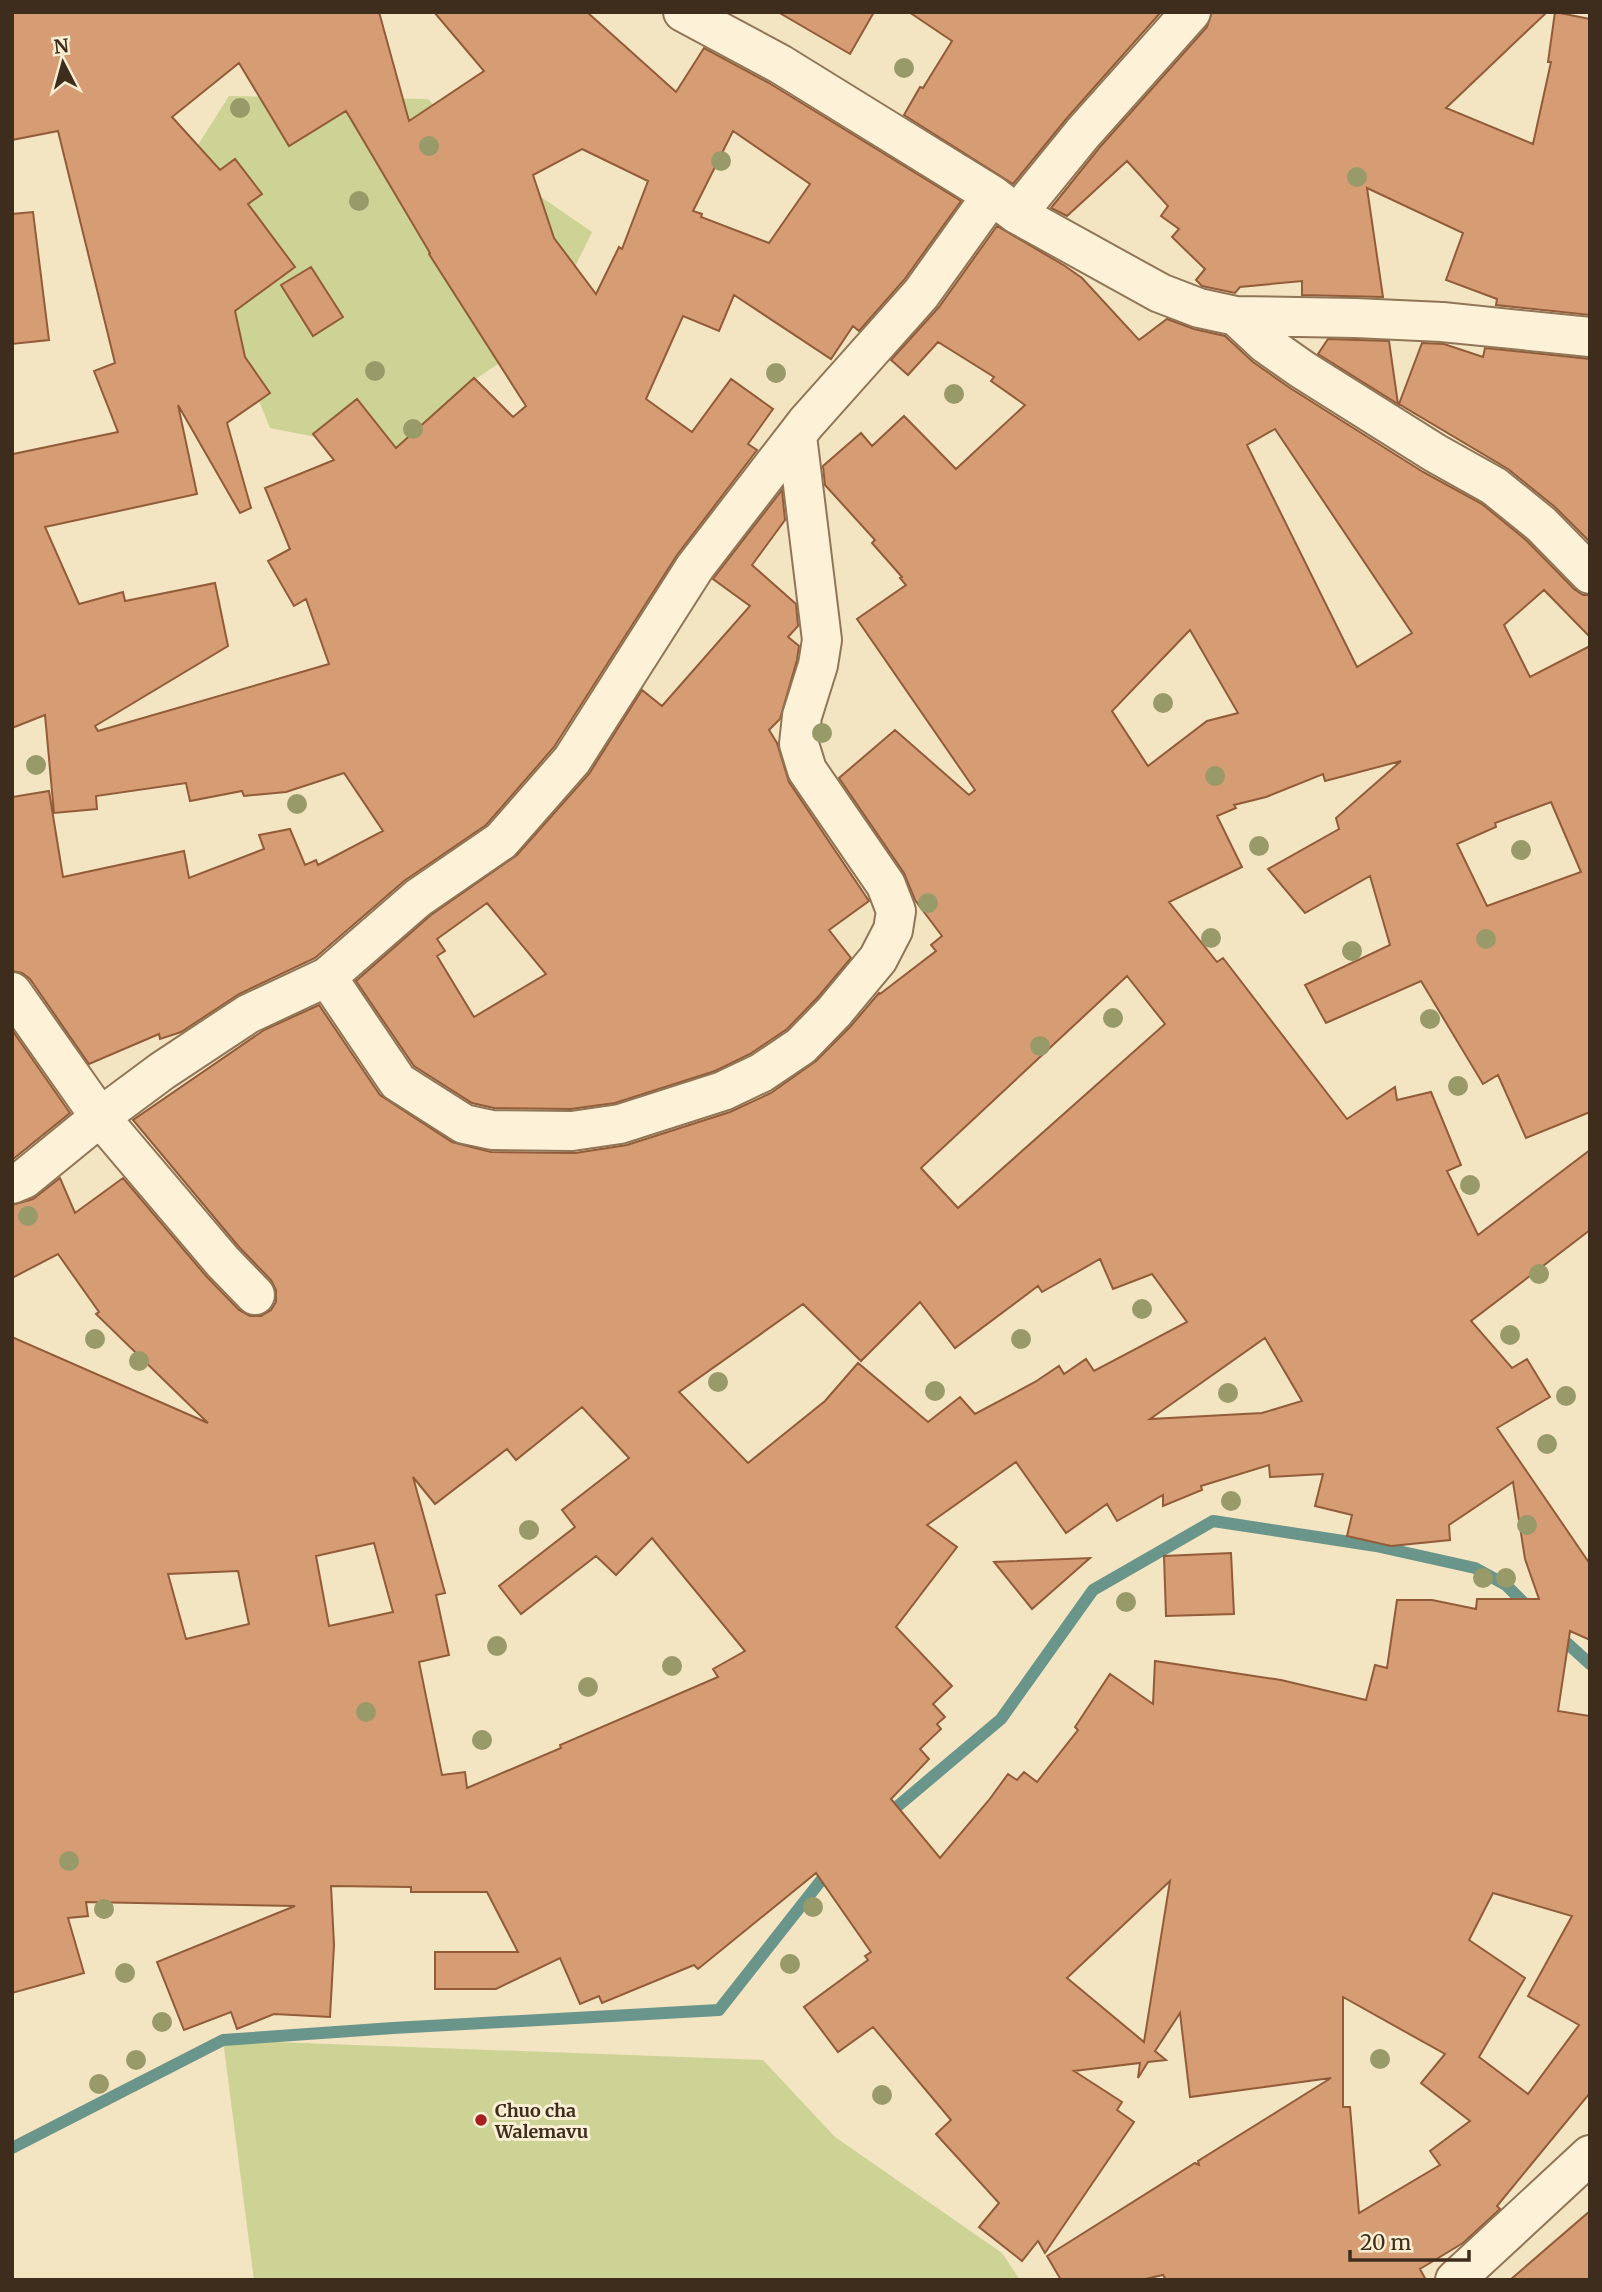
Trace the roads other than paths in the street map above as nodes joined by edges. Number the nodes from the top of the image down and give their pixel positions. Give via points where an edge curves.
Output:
1 (682, 12) edge
2 (1191, 12) edge
3 (1005, 204) junction
4 (1237, 316) junction
5 (1590, 337) edge
6 (797, 436) junction
7 (1590, 574) edge
8 (327, 977) junction
9 (12, 992) edge
10 (100, 1117) junction
11 (12, 1184) edge
12 (255, 1295) dead end
13 (1590, 2155) edge
14 (1454, 2280) edge

1 - 3 street via 780,64
2 - 3 street via 1083,133
3 - 4 street via 1160,293
3 - 6 street
4 - 5 street via 1442,322
4 - 7 street via 1258,338 1303,370 1493,486 1541,524
6 - 8 street via 695,567 572,760 501,841 418,898
6 - 8 street via 822,640 799,744 807,770 886,886 896,911 893,930 878,959 834,1012 801,1046 723,1091 620,1124 572,1131 492,1130 464,1124 398,1082
8 - 10 street via 248,1014
9 - 10 street
10 - 11 street
10 - 12 street
13 - 14 street

